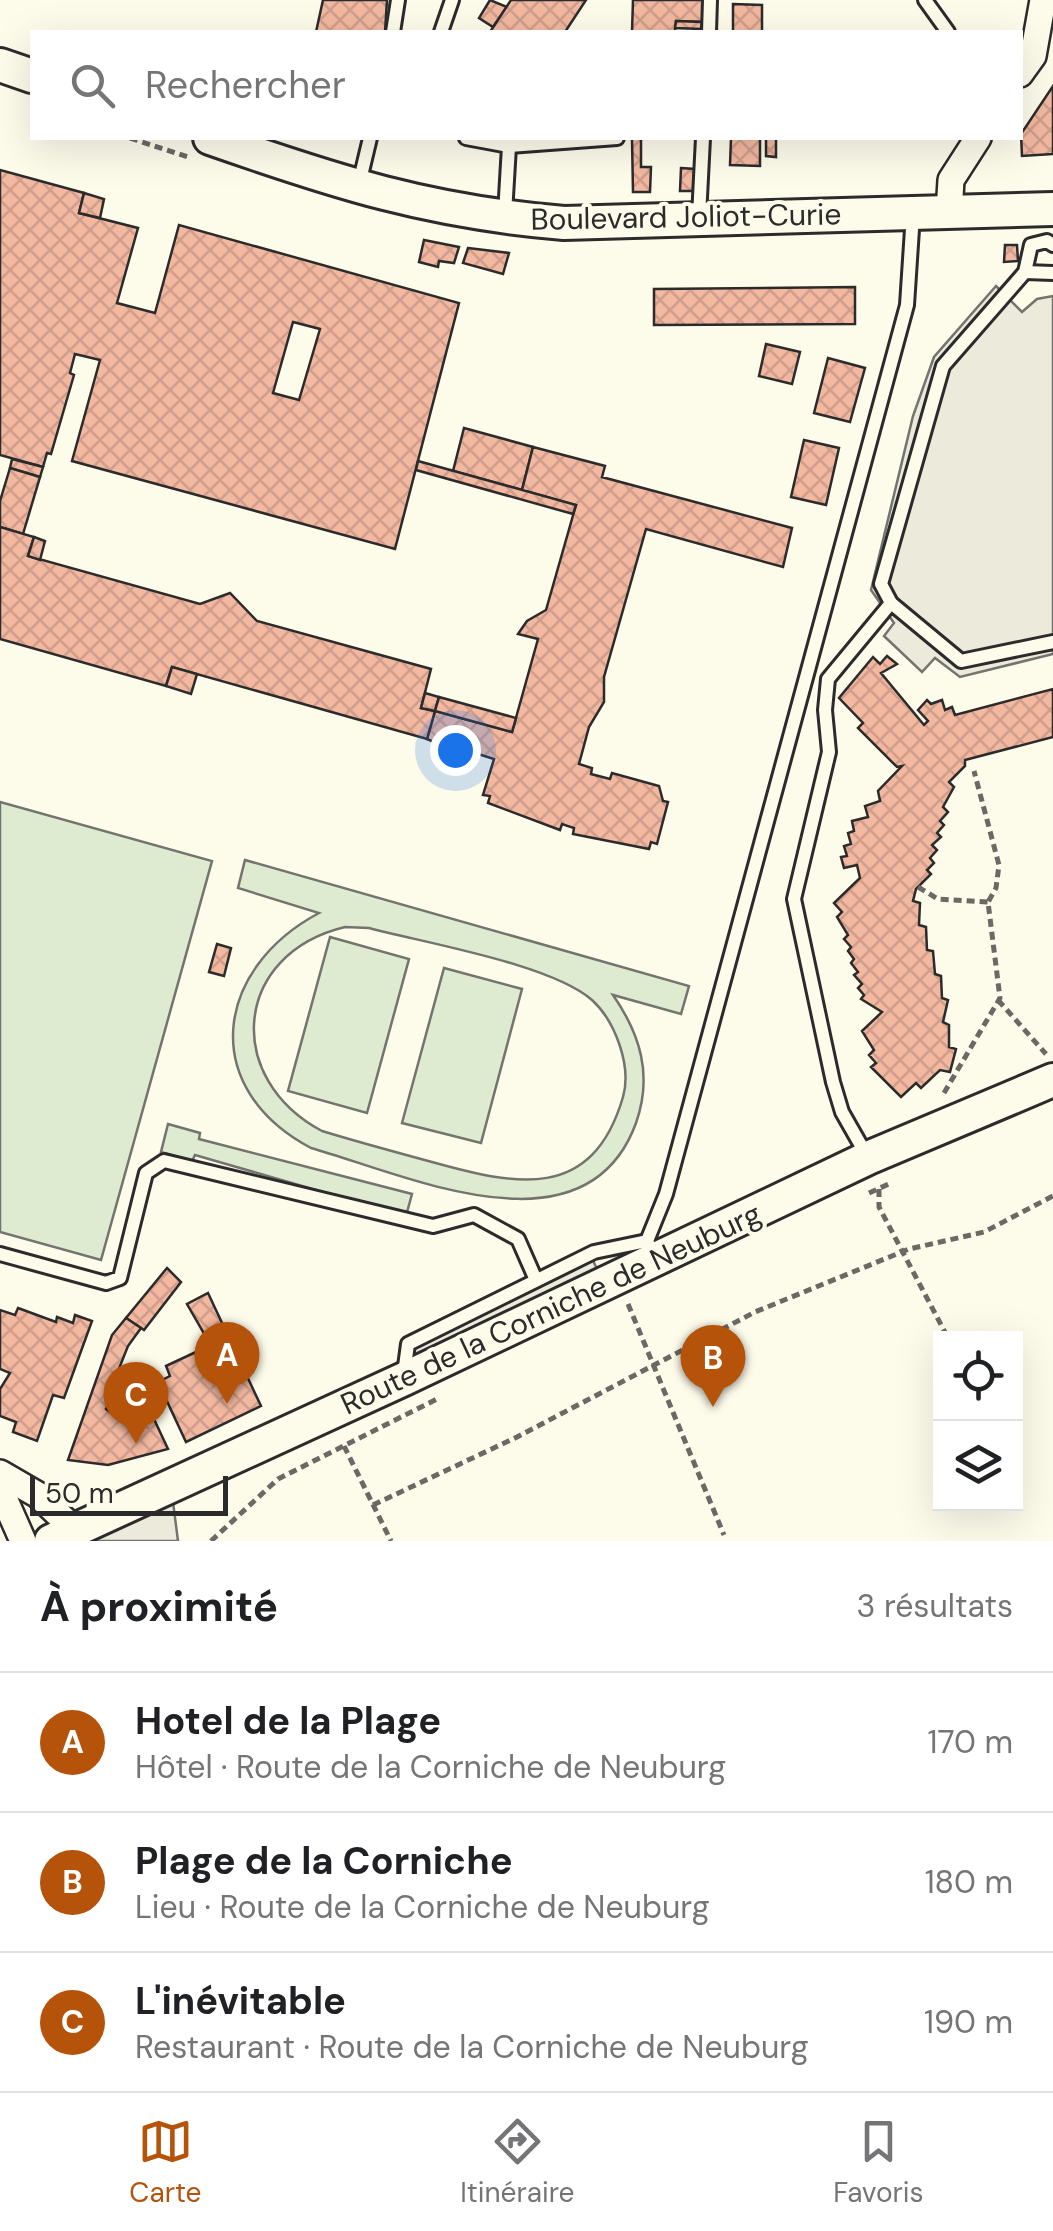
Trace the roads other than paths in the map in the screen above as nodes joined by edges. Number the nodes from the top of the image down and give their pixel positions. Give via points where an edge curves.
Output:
1 (398, 0) edge
2 (452, 0) edge
3 (710, 0) edge
4 (925, 0) edge
5 (1043, 0) edge
6 (393, 30) edge
7 (442, 30) edge
8 (708, 30) edge
9 (947, 30) edge
10 (0, 64) edge
11 (1023, 70) edge
12 (30, 75) edge
13 (216, 140) edge
14 (370, 140) edge
15 (477, 140) edge
16 (591, 140) edge
17 (704, 140) edge
18 (977, 140) edge
19 (509, 146) junction
20 (358, 189) junction
21 (949, 213) junction
22 (912, 214) junction
23 (504, 218) junction
24 (699, 219) junction
25 (1050, 226) edge
26 (1025, 272) junction
27 (1053, 273) edge
28 (891, 602) junction
29 (1053, 642) edge
30 (1052, 1071) edge
31 (873, 1173) junction
32 (651, 1250) junction
33 (0, 1254) edge
34 (536, 1280) junction
35 (404, 1380) junction
36 (0, 1473) edge
37 (0, 1489) edge
38 (63, 1535) edge
39 (23, 1541) edge

1 - 6 lane
2 - 7 lane
3 - 8 lane
4 - 9 lane
5 - 11 street
10 - 12 street
13 - 20 street, Boulevard Joliot-Curie
14 - 20 lane
15 - 19 lane
16 - 19 lane
17 - 24 lane
18 - 21 street via 951,180
19 - 23 lane
20 - 23 street, Boulevard Joliot-Curie
21 - 22 street, Boulevard Joliot-Curie
21 - 25 street, Boulevard Joliot-Curie
22 - 24 street, Boulevard Joliot-Curie
22 - 32 lane via 908,305
23 - 24 street, Boulevard Joliot-Curie via 564,224
25 - 26 lane via 1031,245
26 - 27 lane
26 - 28 lane via 942,366 882,584
28 - 29 lane via 961,660
28 - 31 lane via 828,679 829,752 794,899 833,1082
30 - 31 street, Route de la Corniche de Neuburg
31 - 32 street, Route de la Corniche de Neuburg
32 - 34 lane via 594,1252
32 - 35 street, Route de la Corniche de Neuburg
33 - 34 lane via 106,1283 120,1278 146,1173 164,1161 434,1226 474,1215 518,1239
34 - 35 lane via 408,1344
35 - 38 street, Route de la Corniche de Neuburg
36 - 38 street via 38,1495
37 - 39 street

